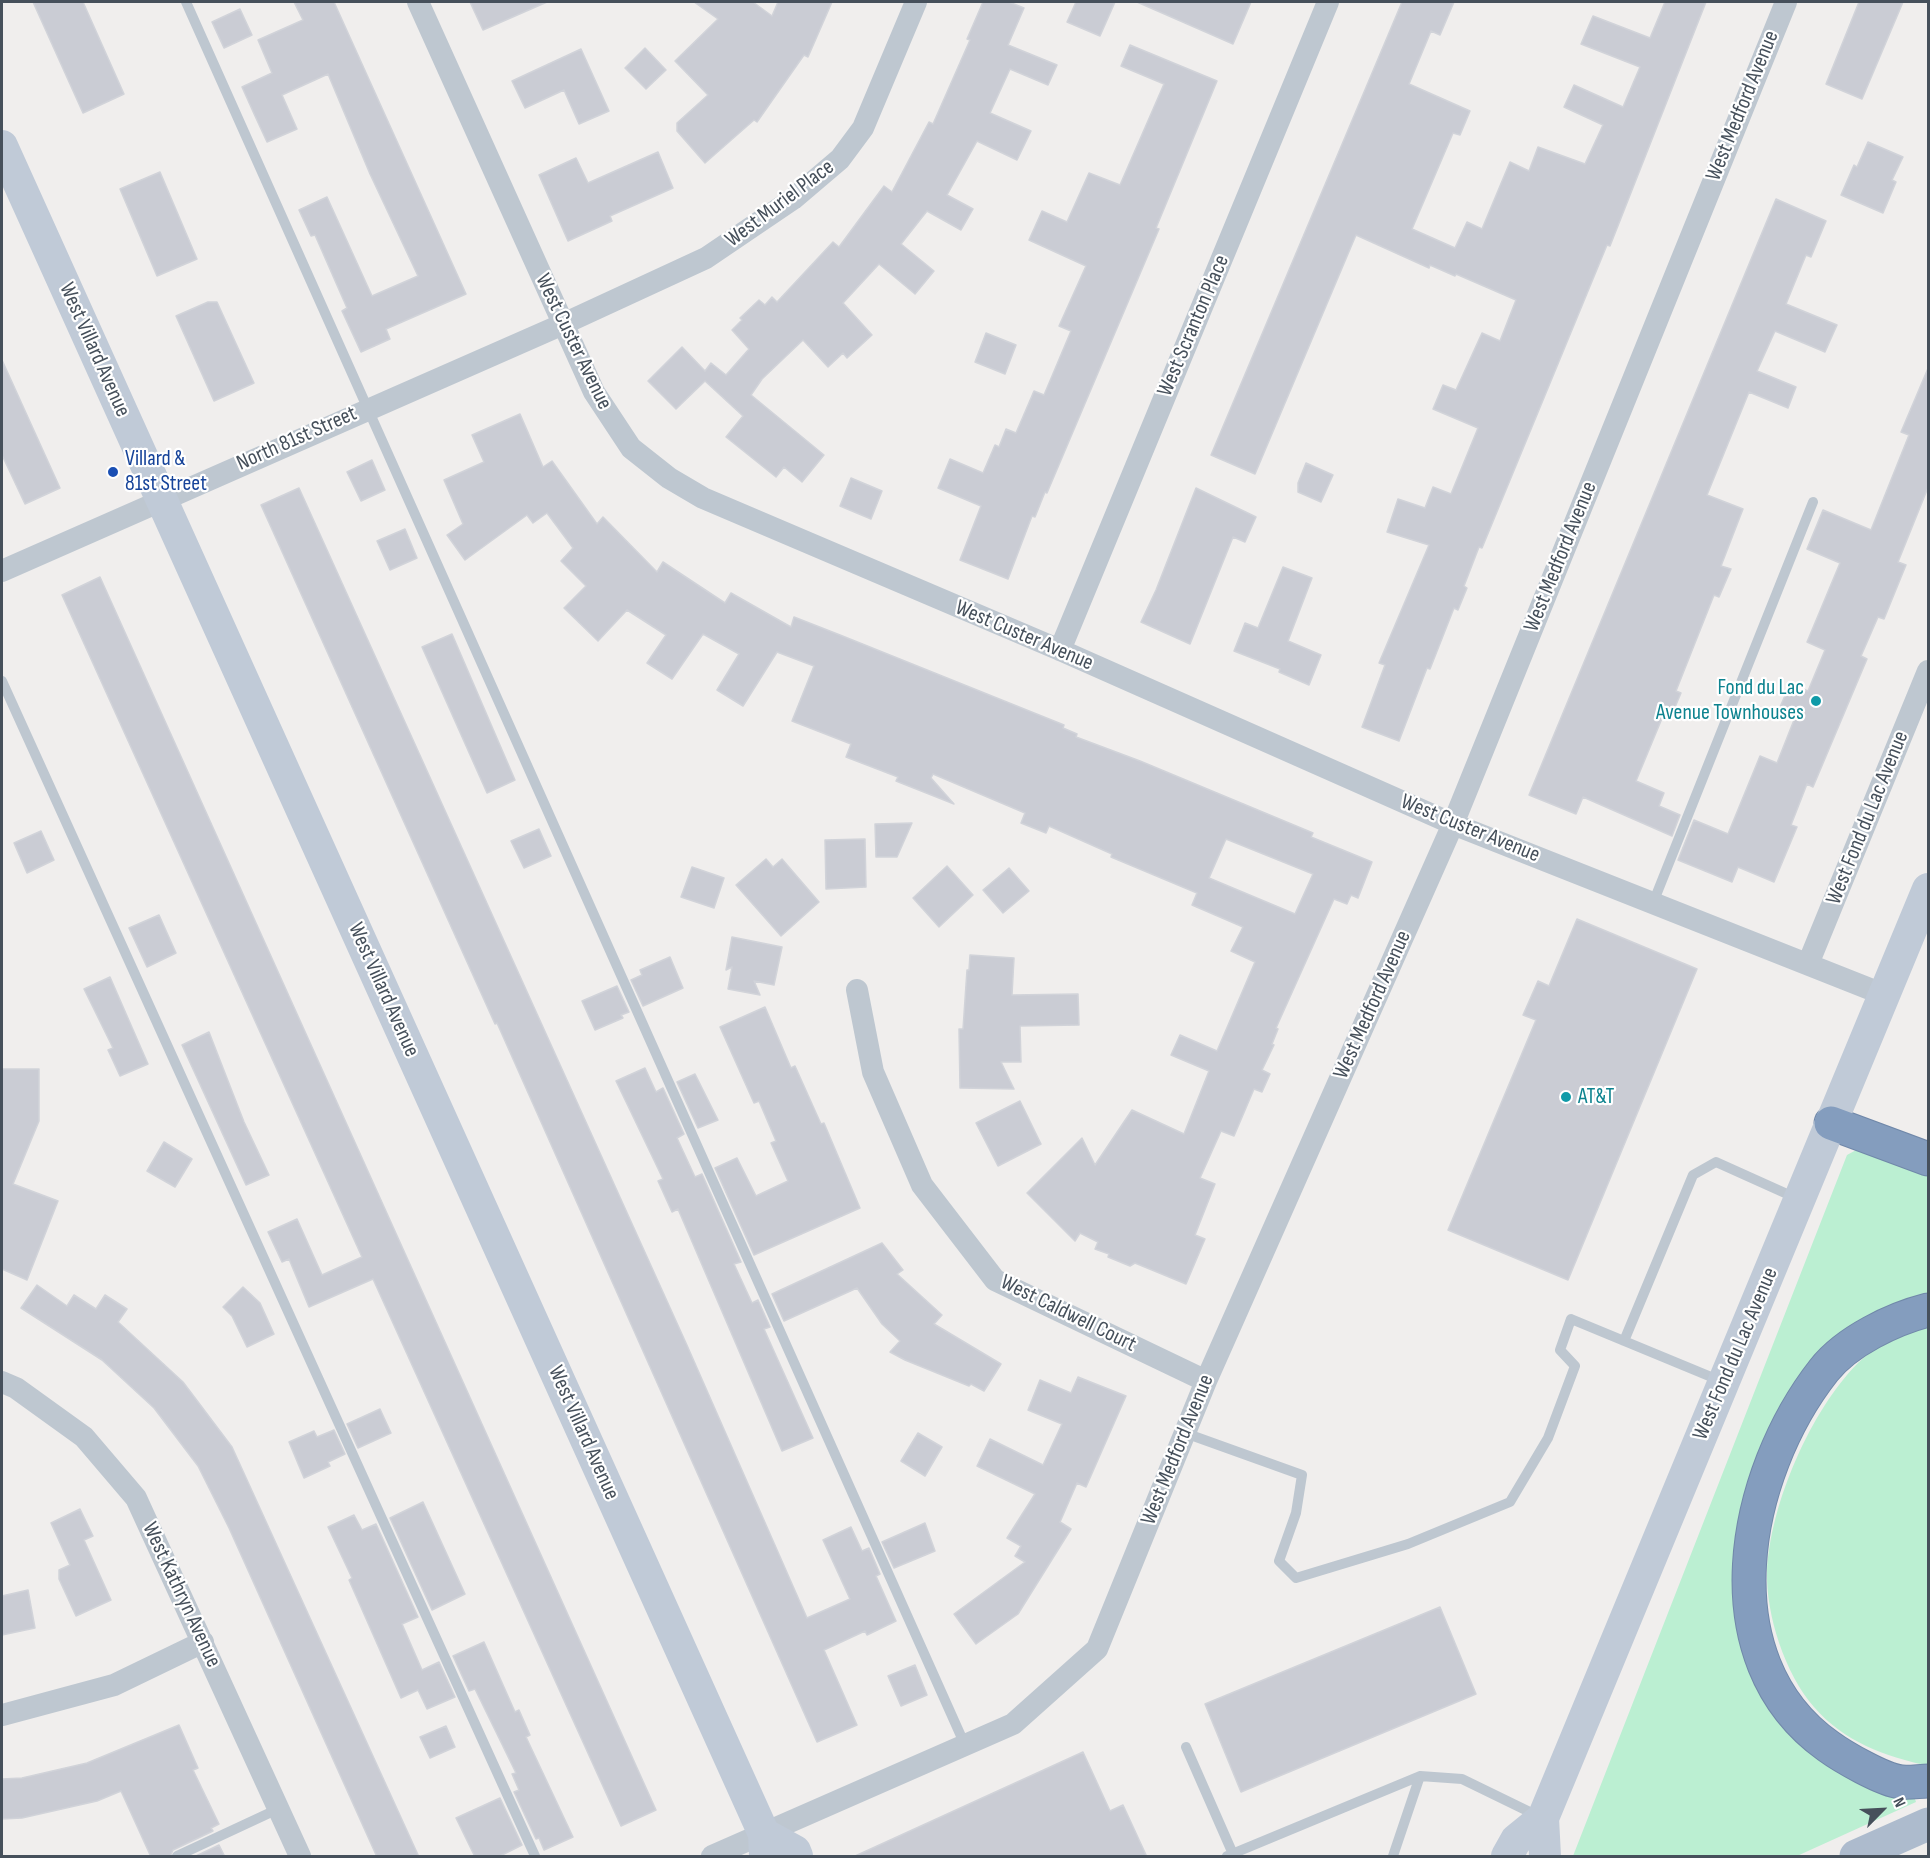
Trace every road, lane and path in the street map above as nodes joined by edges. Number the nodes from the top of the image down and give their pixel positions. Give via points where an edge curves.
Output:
1 (186, 2) edge
2 (418, 2) edge
3 (916, 2) edge
4 (1328, 2) edge
5 (1785, 2) edge
6 (2, 146) edge
7 (561, 325) junction
8 (369, 407) junction
9 (161, 500) junction
10 (1813, 502) dead end
11 (2, 570) edge
12 (1060, 650) junction
13 (1929, 671) edge
14 (2, 681) edge
15 (1453, 824) junction
16 (1929, 889) edge
17 (1653, 903) junction
18 (1808, 964) junction
19 (857, 990) dead end
20 (1884, 994) junction
21 (1831, 1123) junction
22 (1929, 1159) edge
23 (1799, 1200) junction
24 (1929, 1310) edge
25 (1624, 1341) junction
26 (1206, 1381) junction
27 (2, 1382) edge
28 (1724, 1383) junction
29 (1185, 1433) junction
30 (203, 1642) junction
31 (2, 1715) edge
32 (965, 1745) junction
33 (1186, 1748) dead end
34 (1420, 1776) junction
35 (1929, 1781) edge
36 (278, 1809) junction
37 (1543, 1818) junction
38 (1929, 1824) edge
39 (764, 1845) edge
40 (1230, 1855) edge
41 (177, 1857) edge
42 (300, 1857) edge
43 (535, 1857) edge
44 (712, 1857) edge
45 (797, 1857) edge
46 (1393, 1857) edge
47 (1507, 1857) edge
48 (1545, 1857) edge
49 (1856, 1857) edge

1 - 8 lane
2 - 7 street, West Custer Avenue
3 - 7 street, West Muriel Place via 863,128 840,159 793,199 706,258
4 - 12 street, West Scranton Place
5 - 15 street, West Medford Avenue
6 - 9 street, West Villard Avenue
7 - 8 street, North 81st Street
7 - 12 street, West Custer Avenue via 594,392 631,448 669,478 742,516
8 - 9 street, North 81st Street
8 - 32 lane
9 - 11 street, North 81st Street
9 - 39 street, West Villard Avenue
10 - 17 lane
12 - 15 street, West Custer Avenue
13 - 18 street, West Fond du Lac Avenue
14 - 43 lane
15 - 17 street, West Custer Avenue
15 - 26 street, West Medford Avenue
16 - 20 street, West Fond du Lac Avenue
17 - 18 street, West Custer Avenue
18 - 20 street, West Custer Avenue
19 - 26 street, West Caldwell Court via 873,1072 921,1185 995,1280
20 - 21 street, West Fond du Lac Avenue
21 - 22 highway
21 - 23 street, West Fond du Lac Avenue
23 - 25 lane via 1716,1162 1693,1175
23 - 28 street, West Fond du Lac Avenue
24 - 35 highway via 1870,1332 1825,1369 1779,1447 1760,1500 1748,1567 1760,1657 1779,1694 1805,1729 1847,1759 1901,1782
25 - 28 lane
25 - 29 lane via 1571,1319 1560,1350 1575,1366 1548,1438 1510,1502 1408,1544 1296,1578 1279,1561 1296,1513 1302,1475
26 - 29 street, West Medford Avenue
27 - 30 street, West Kathryn Avenue via 84,1437 136,1498
28 - 37 street, West Fond du Lac Avenue
29 - 32 street, West Medford Avenue via 1097,1649 1013,1724
30 - 31 street via 114,1685
30 - 36 street, West Kathryn Avenue
32 - 39 street, West Medford Avenue
33 - 40 lane
34 - 37 lane via 1462,1779
34 - 40 lane
34 - 46 lane
36 - 41 lane
36 - 42 street, West Kathryn Avenue
37 - 47 street, West Fond du Lac Avenue via 1516,1840
37 - 48 street, West Fond du Lac Avenue
38 - 49 main road
39 - 44 street, West Medford Avenue
39 - 45 street via 795,1851

